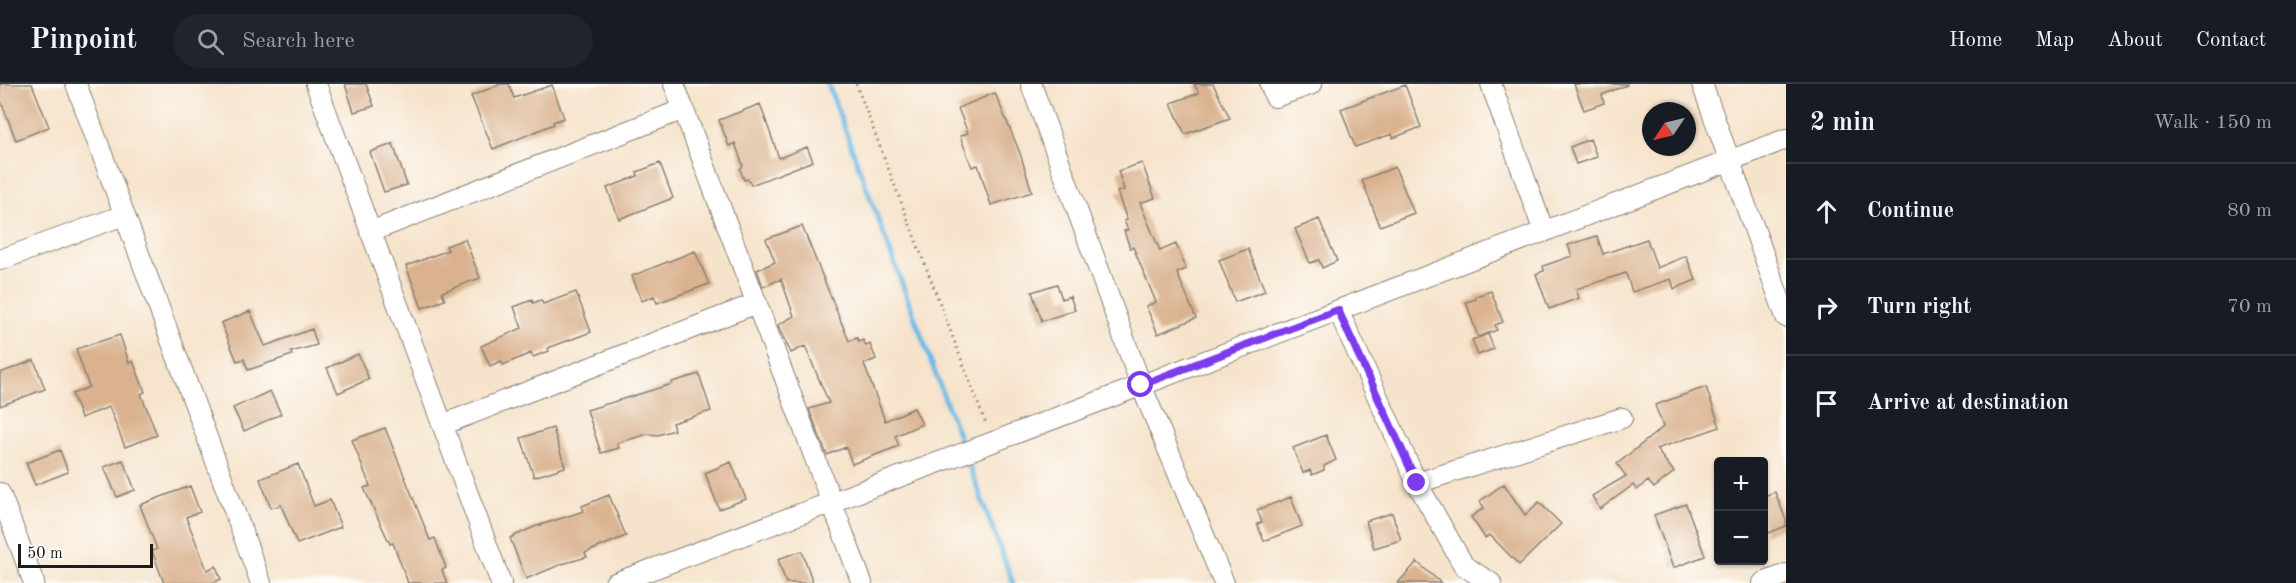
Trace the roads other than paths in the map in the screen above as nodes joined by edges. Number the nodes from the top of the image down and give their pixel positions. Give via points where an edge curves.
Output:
1 (76, 84) edge
2 (316, 84) edge
3 (674, 84) edge
4 (1031, 84) edge
5 (1270, 84) edge
6 (1312, 84) edge
7 (1491, 84) edge
8 (1702, 84) edge
9 (684, 109) junction
10 (1786, 139) edge
11 (1729, 162) junction
12 (124, 216) junction
13 (370, 232) junction
14 (1544, 232) junction
15 (0, 260) edge
16 (757, 303) junction
17 (1338, 310) junction
18 (1786, 317) edge
19 (1141, 385) junction
20 (1622, 418) dead end
21 (442, 425) junction
22 (1417, 483) junction
23 (0, 493) edge
24 (832, 502) junction
25 (1786, 574) edge
26 (34, 583) edge
27 (261, 583) edge
28 (501, 583) edge
29 (615, 583) edge
30 (862, 583) edge
31 (1224, 583) edge
32 (1491, 583) edge
33 (1763, 583) edge

1 - 12 street
2 - 13 street
3 - 9 street
4 - 19 street
5 - 6 street via 1275,98
7 - 14 street
8 - 11 street
9 - 13 street
9 - 16 street
10 - 11 street
11 - 14 street
11 - 18 street
12 - 15 street
12 - 27 street
13 - 21 street
14 - 17 street
16 - 21 street
16 - 24 street
17 - 19 street
17 - 22 street
19 - 24 street
19 - 31 street
20 - 22 street
21 - 28 street
22 - 32 street via 1464,566
23 - 26 street
24 - 29 street
24 - 30 street
25 - 33 street

